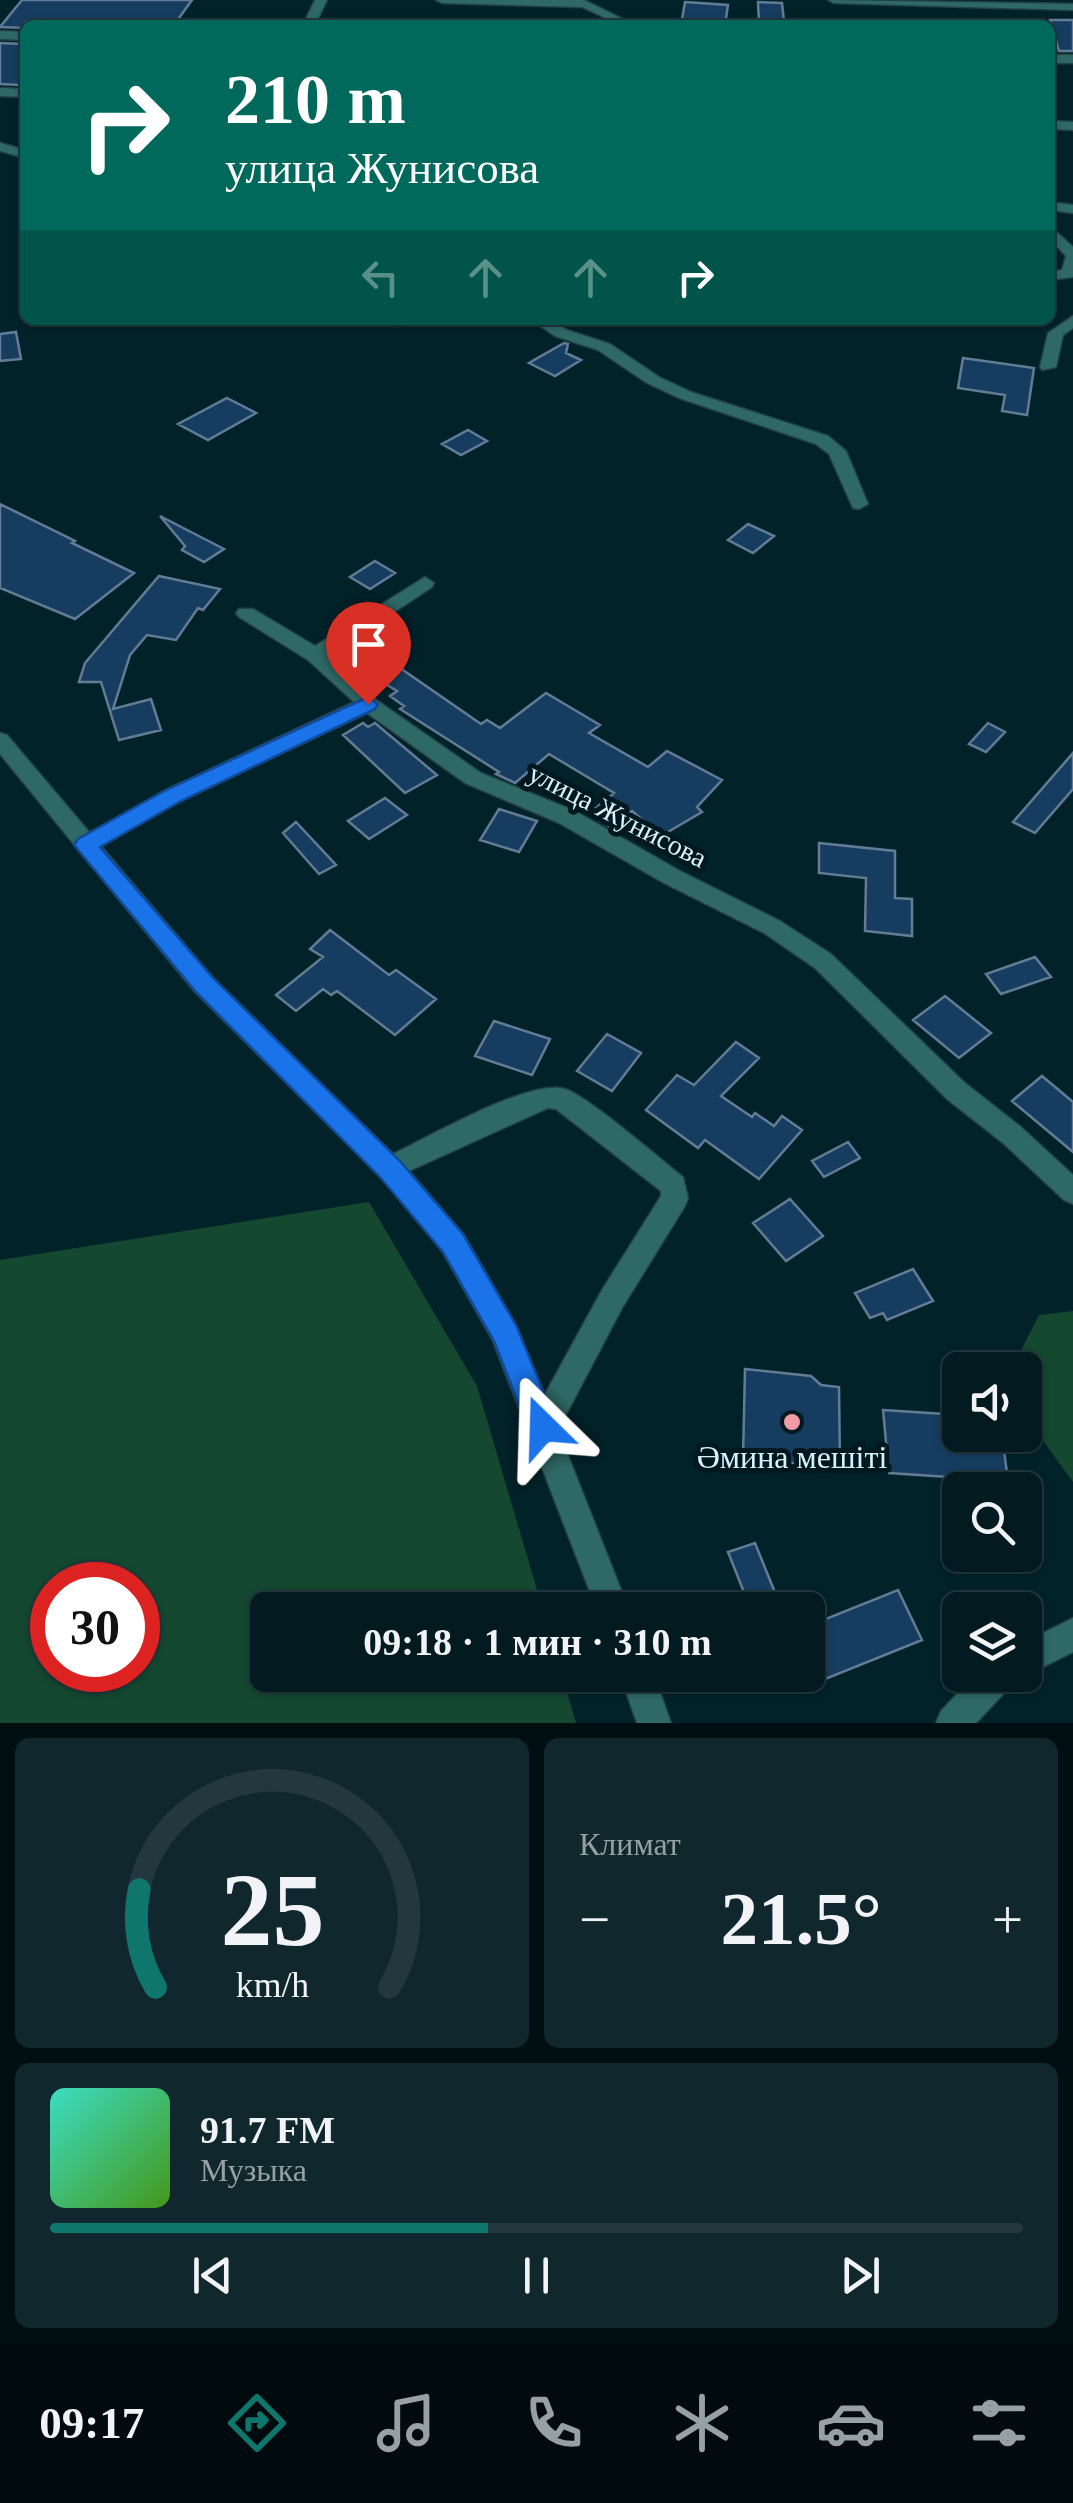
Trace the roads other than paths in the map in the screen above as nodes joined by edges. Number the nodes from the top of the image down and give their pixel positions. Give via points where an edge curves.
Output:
1 (442, 0) edge
2 (834, 0) edge
3 (579, 2) edge
4 (1073, 7) edge
5 (618, 20) edge
6 (1055, 236) edge
7 (1070, 276) edge
8 (1073, 321) edge
9 (548, 325) edge
10 (1048, 367) dead end
11 (859, 504) dead end
12 (425, 583) dead end
13 (246, 612) dead end
14 (316, 655) junction
15 (368, 704) junction
16 (0, 740) edge
17 (86, 845) junction
18 (390, 1168) junction
19 (1073, 1192) edge
20 (543, 1427) junction
21 (606, 1592) edge
22 (1073, 1634) edge
23 (1042, 1651) edge
24 (644, 1692) edge
25 (982, 1692) edge
26 (654, 1723) edge
27 (953, 1723) edge

1 - 3 street
2 - 4 street
3 - 5 street
6 - 7 street via 1073,256
8 - 10 street via 1056,333
9 - 11 street via 685,395 822,440 836,451
12 - 14 street
13 - 14 street, улица Жунисова
14 - 15 street, улица Жунисова
15 - 17 street
15 - 19 street, улица Жунисова via 473,778 566,817 810,953
16 - 17 street
17 - 18 street via 204,985
18 - 20 street via 453,1243 506,1334
18 - 20 street via 548,1097 562,1099 674,1185 676,1198
20 - 21 street
22 - 23 street
24 - 26 street
25 - 27 street

